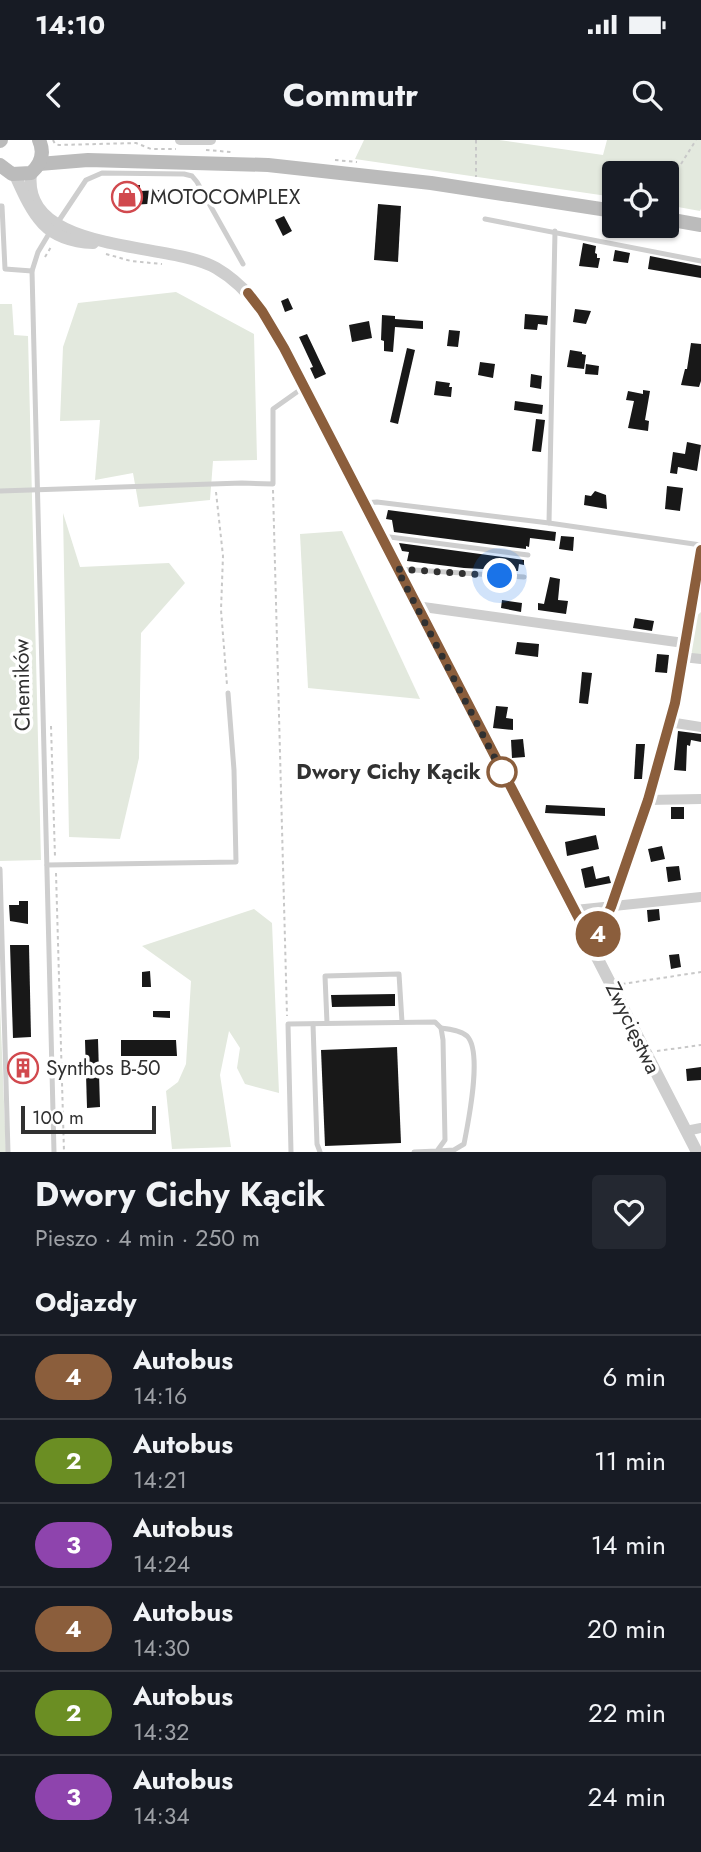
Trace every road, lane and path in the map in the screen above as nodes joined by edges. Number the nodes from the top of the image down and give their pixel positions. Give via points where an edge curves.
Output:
1 (211, 140) edge
2 (475, 140) edge
3 (696, 140) edge
4 (45, 143) edge
5 (60, 145) junction
6 (177, 145) edge
7 (59, 151) dead end
8 (88, 160) junction
9 (681, 164) dead end
10 (0, 166) edge
11 (35, 168) junction
12 (15, 175) junction
13 (476, 178) dead end
14 (0, 206) edge
15 (602, 209) edge
16 (485, 219) dead end
17 (679, 221) edge
18 (701, 225) edge
19 (54, 227) junction
20 (1, 230) edge
21 (555, 231) junction
22 (47, 245) dead end
23 (57, 246) dead end
24 (51, 247) junction
25 (96, 251) dead end
26 (701, 261) edge
27 (168, 264) dead end
28 (243, 264) dead end
29 (40, 265) dead end
30 (32, 271) junction
31 (304, 387) junction
32 (215, 484) junction
33 (273, 484) junction
34 (0, 491) edge
35 (38, 491) junction
36 (363, 503) junction
37 (549, 523) junction
38 (379, 536) junction
39 (701, 548) edge
40 (528, 555) dead end
41 (397, 569) junction
42 (524, 577) dead end
43 (416, 606) junction
44 (684, 643) junction
45 (683, 657) junction
46 (701, 659) edge
47 (228, 693) joint
48 (669, 722) junction
49 (51, 726) dead end
50 (701, 727) edge
51 (701, 799) edge
52 (648, 800) junction
53 (47, 865) junction
54 (55, 865) junction
55 (0, 869) edge
56 (701, 897) edge
57 (611, 907) junction
58 (575, 910) junction
59 (590, 940) junction
60 (701, 972) edge
61 (612, 985) junction
62 (402, 1022) junction
63 (327, 1023) junction
64 (288, 1024) junction
65 (313, 1024) junction
66 (441, 1027) junction
67 (701, 1045) edge
68 (645, 1053) junction
69 (701, 1128) edge
70 (686, 1131) junction
71 (437, 1151) edge
72 (8, 1152) edge
73 (54, 1152) edge
74 (64, 1152) edge
75 (291, 1152) edge
76 (320, 1152) edge
77 (414, 1152) edge
78 (697, 1152) edge

1 - 6 street
2 - 13 path
3 - 9 path
4 - 5 path
4 - 8 main road via 59,154
4 - 11 main road
5 - 6 path via 136,143 151,149
5 - 7 path
8 - 11 main road
8 - 15 main road via 318,170
10 - 12 main road
11 - 12 main road
11 - 19 street, Zwycięstwa via 31,188
12 - 19 street, Zwycięstwa via 30,209
14 - 20 lane
16 - 21 lane
17 - 18 main road
19 - 28 lane, Chemików via 93,176 111,172 184,174 197,182
19 - 30 lane, Chemików
19 - 31 street, Zwycięstwa via 215,267 248,293 262,311
20 - 30 lane via 5,269
21 - 26 lane
21 - 37 lane
22 - 24 path
23 - 24 path
24 - 29 path
25 - 27 path via 131,261
30 - 35 lane, Chemików
31 - 33 lane via 274,409
31 - 36 street, Zwycięstwa
32 - 33 lane
32 - 35 lane
32 - 47 path via 223,556 221,610
33 - 64 path
34 - 35 lane
35 - 53 lane, Chemików
36 - 37 lane
36 - 38 street, Zwycięstwa
37 - 39 lane
38 - 40 lane
38 - 41 street, Zwycięstwa
39 - 44 street
41 - 42 lane
41 - 43 street, Zwycięstwa
43 - 44 street
43 - 58 street, Zwycięstwa
44 - 45 street
45 - 46 street
45 - 48 street
47 - 54 lane via 236,862
48 - 50 street
48 - 52 street
49 - 54 path
51 - 52 street
52 - 57 street
53 - 54 lane
53 - 73 lane, Chemików
54 - 74 path
55 - 72 lane
56 - 57 street
57 - 58 street
57 - 59 street via 599,933
58 - 59 street, Zwycięstwa
59 - 61 street, Zwycięstwa
60 - 61 path
61 - 68 street, Zwycięstwa
62 - 63 lane
62 - 63 lane via 399,974 325,976
62 - 66 lane via 435,1021
63 - 65 lane
64 - 65 lane
64 - 75 lane
65 - 76 lane
66 - 71 lane via 446,1136
66 - 71 lane via 460,1032 473,1047 473,1101 464,1144
67 - 68 path
68 - 70 street, Zwycięstwa
69 - 70 street
70 - 78 street, Zwycięstwa
71 - 77 lane

